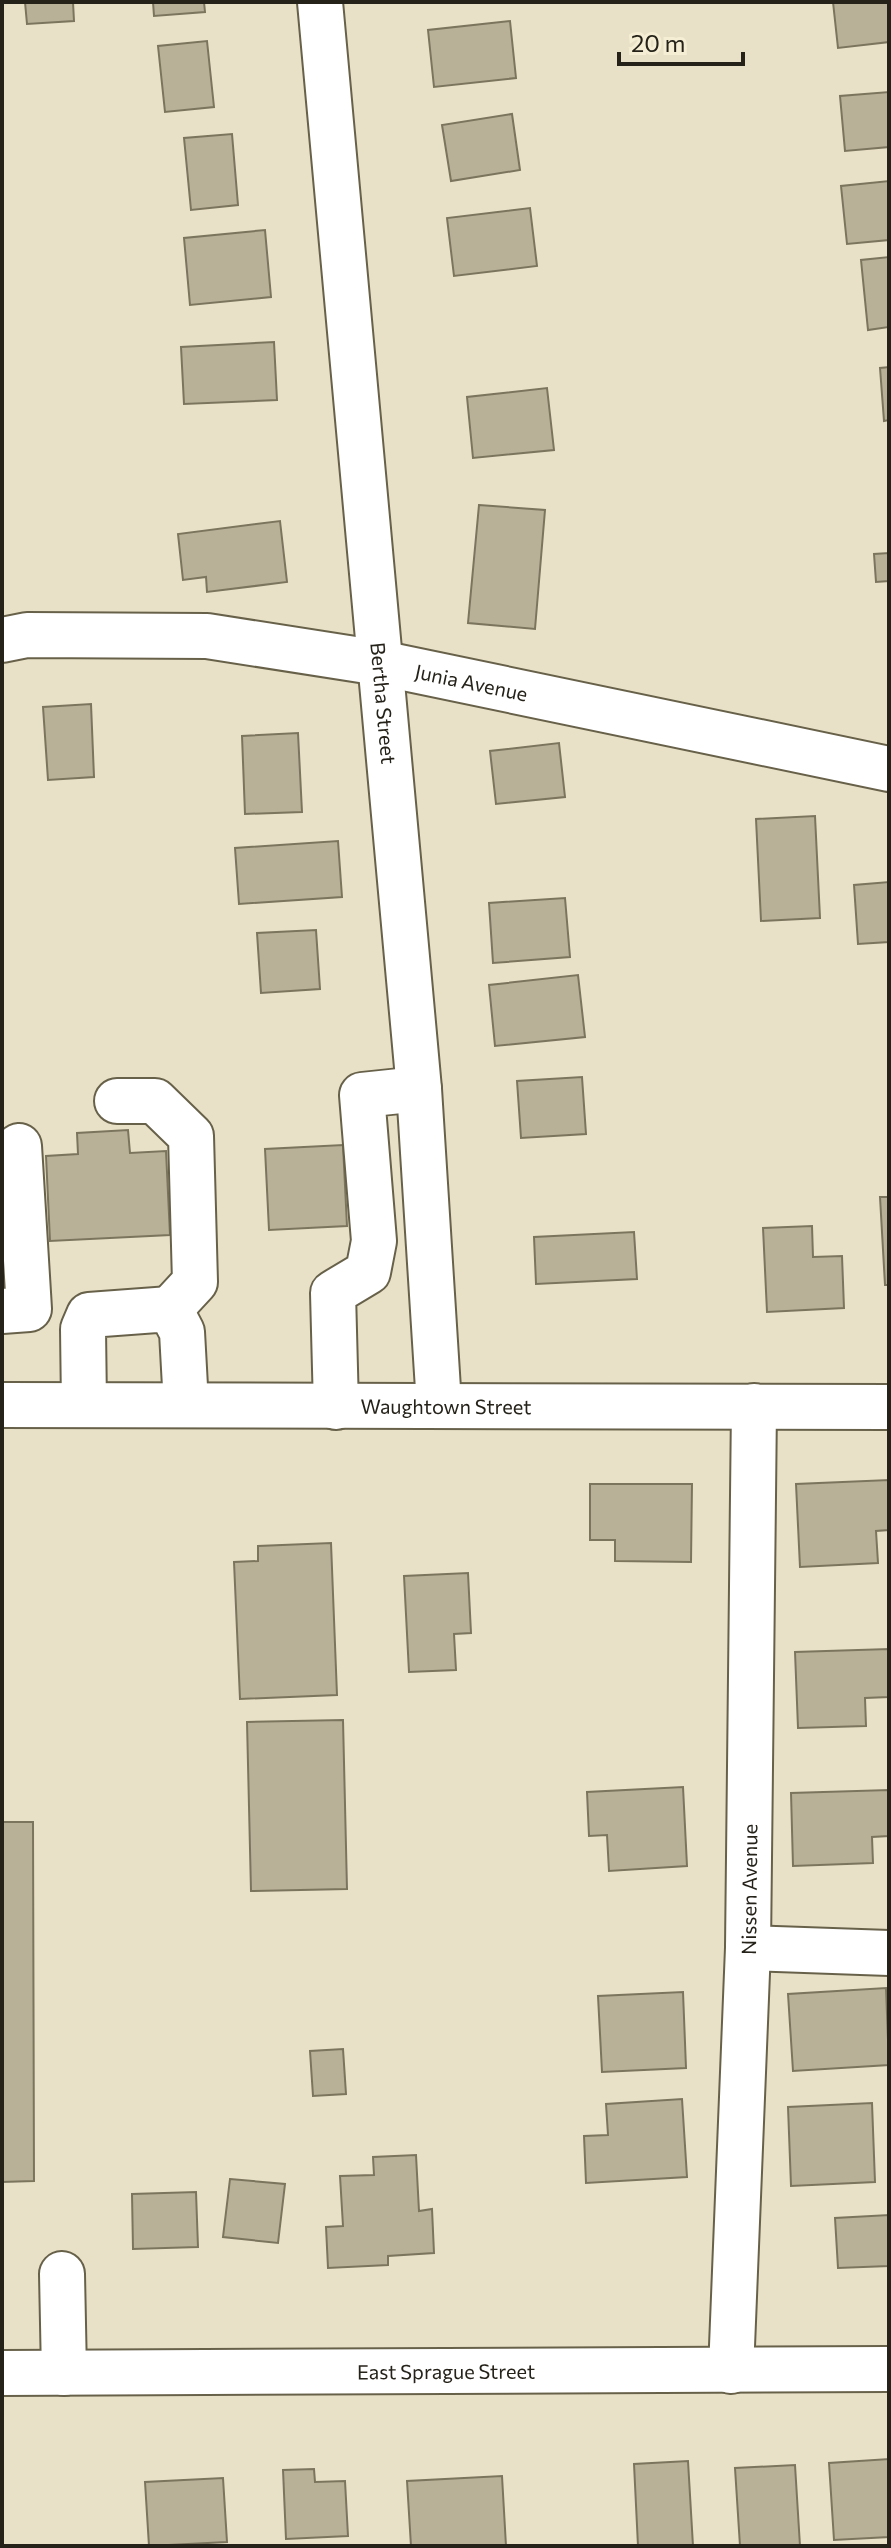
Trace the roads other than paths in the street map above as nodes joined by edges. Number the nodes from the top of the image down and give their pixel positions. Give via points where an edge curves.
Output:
1 (320, 2) edge
2 (2, 640) edge
3 (380, 663) junction
4 (889, 769) edge
5 (419, 1089) junction
6 (117, 1101) dead end
7 (19, 1146) dead end
8 (431, 1237) junction
9 (374, 1241) junction
10 (170, 1309) junction
11 (2, 1311) edge
12 (2, 1405) edge
13 (84, 1405) junction
14 (186, 1405) junction
15 (439, 1405) junction
16 (754, 1406) junction
17 (336, 1407) junction
18 (889, 1407) edge
19 (748, 1948) junction
20 (889, 1953) edge
21 (62, 2274) dead end
22 (889, 2369) edge
23 (731, 2371) junction
24 (2, 2373) edge
25 (64, 2373) junction

1 - 3 street, Bertha Street
2 - 3 street, Junia Avenue via 27,635 207,636
3 - 4 street, Junia Avenue
3 - 5 street, Bertha Street
5 - 8 street, Bertha Street
5 - 9 street via 362,1095
6 - 10 street via 155,1101 191,1136 195,1282
7 - 11 street via 29,1309
8 - 9 street
8 - 15 street, Bertha Street
9 - 17 street via 368,1272 333,1293
10 - 13 street via 89,1315 83,1329
10 - 14 street via 182,1332
12 - 13 street, Waughtown Street
13 - 14 street, Waughtown Street
14 - 17 street, Waughtown Street
15 - 16 street, Waughtown Street
15 - 17 street, Waughtown Street
16 - 18 street, Waughtown Street
16 - 19 street, Nissen Avenue
19 - 20 street
19 - 23 street, Nissen Avenue
21 - 25 street
22 - 23 street, East Sprague Street
23 - 25 street, East Sprague Street
24 - 25 street, East Sprague Street

